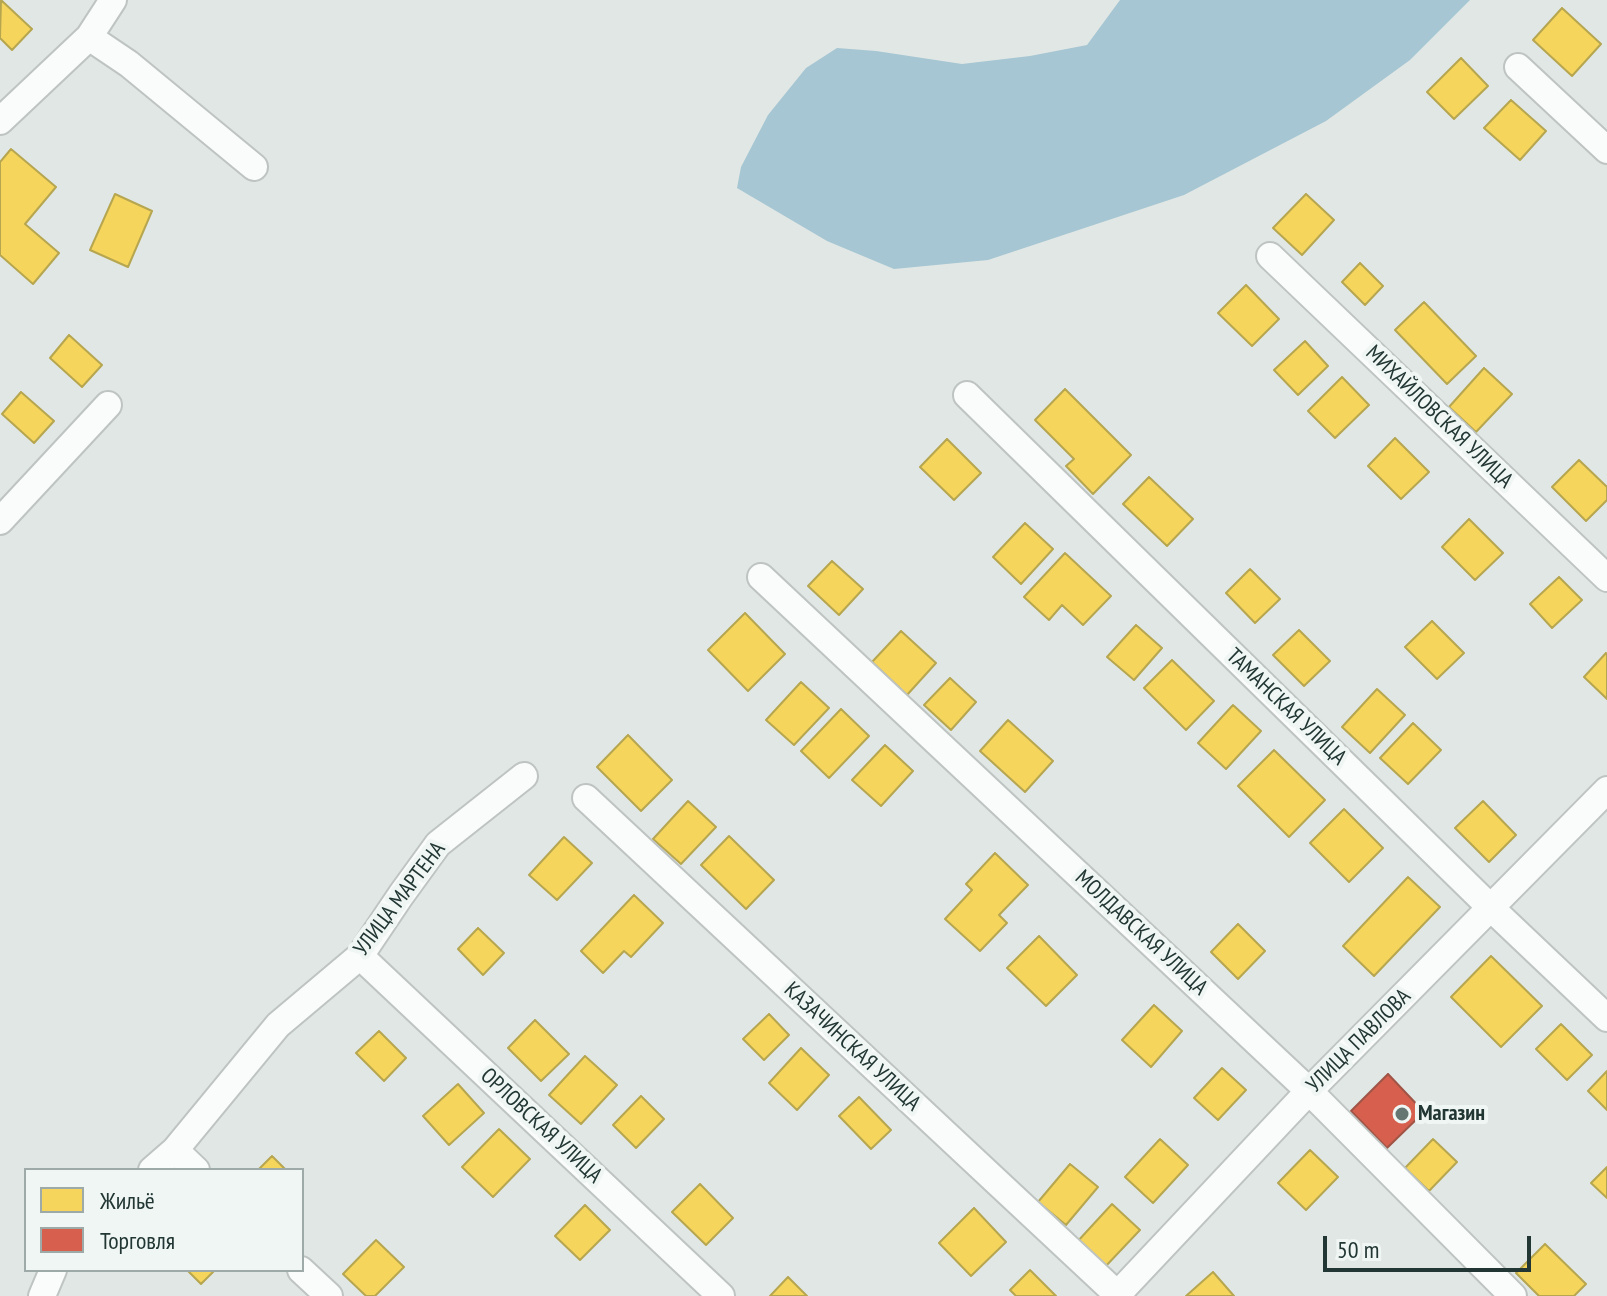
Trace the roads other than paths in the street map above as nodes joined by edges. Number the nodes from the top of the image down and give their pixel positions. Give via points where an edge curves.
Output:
1 (113, 0) edge
2 (89, 37) junction
3 (1518, 67) dead end
4 (0, 121) edge
5 (1607, 150) edge
6 (254, 167) dead end
7 (1270, 256) dead end
8 (967, 395) dead end
9 (108, 405) dead end
10 (0, 521) edge
11 (761, 577) dead end
12 (1607, 578) edge
13 (524, 776) dead end
14 (1607, 790) edge
15 (586, 798) dead end
16 (1491, 908) junction
17 (360, 956) junction
18 (1607, 1018) edge
19 (1309, 1091) junction
20 (175, 1150) junction
21 (154, 1168) edge
22 (194, 1168) edge
23 (52, 1272) edge
24 (303, 1272) edge
25 (42, 1296) edge
26 (329, 1296) edge
27 (721, 1296) edge
28 (1117, 1296) edge
29 (1513, 1296) edge

1 - 2 street
2 - 4 street
2 - 6 street
3 - 5 street
7 - 12 street, МИХАЙЛОВСКАЯ УЛИЦА
8 - 16 street, ТАМАНСКАЯ УЛИЦА
9 - 10 street
11 - 19 street, МОЛДАВСКАЯ УЛИЦА
13 - 17 street, УЛИЦА МАРТЕНА via 438,844
14 - 16 street, УЛИЦА ПАВЛОВА
15 - 28 street, КАЗАЧИНСКАЯ УЛИЦА
16 - 18 street, ТАМАНСКАЯ УЛИЦА
16 - 19 street, УЛИЦА ПАВЛОВА
17 - 20 street, УЛИЦА МАРТЕНА via 278,1025
17 - 27 street, ОРЛОВСКАЯ УЛИЦА
19 - 28 street, УЛИЦА ПАВЛОВА
19 - 29 street, МОЛДАВСКАЯ УЛИЦА
20 - 21 street, УЛИЦА МАРТЕНА
20 - 22 street
23 - 25 street
24 - 26 street

